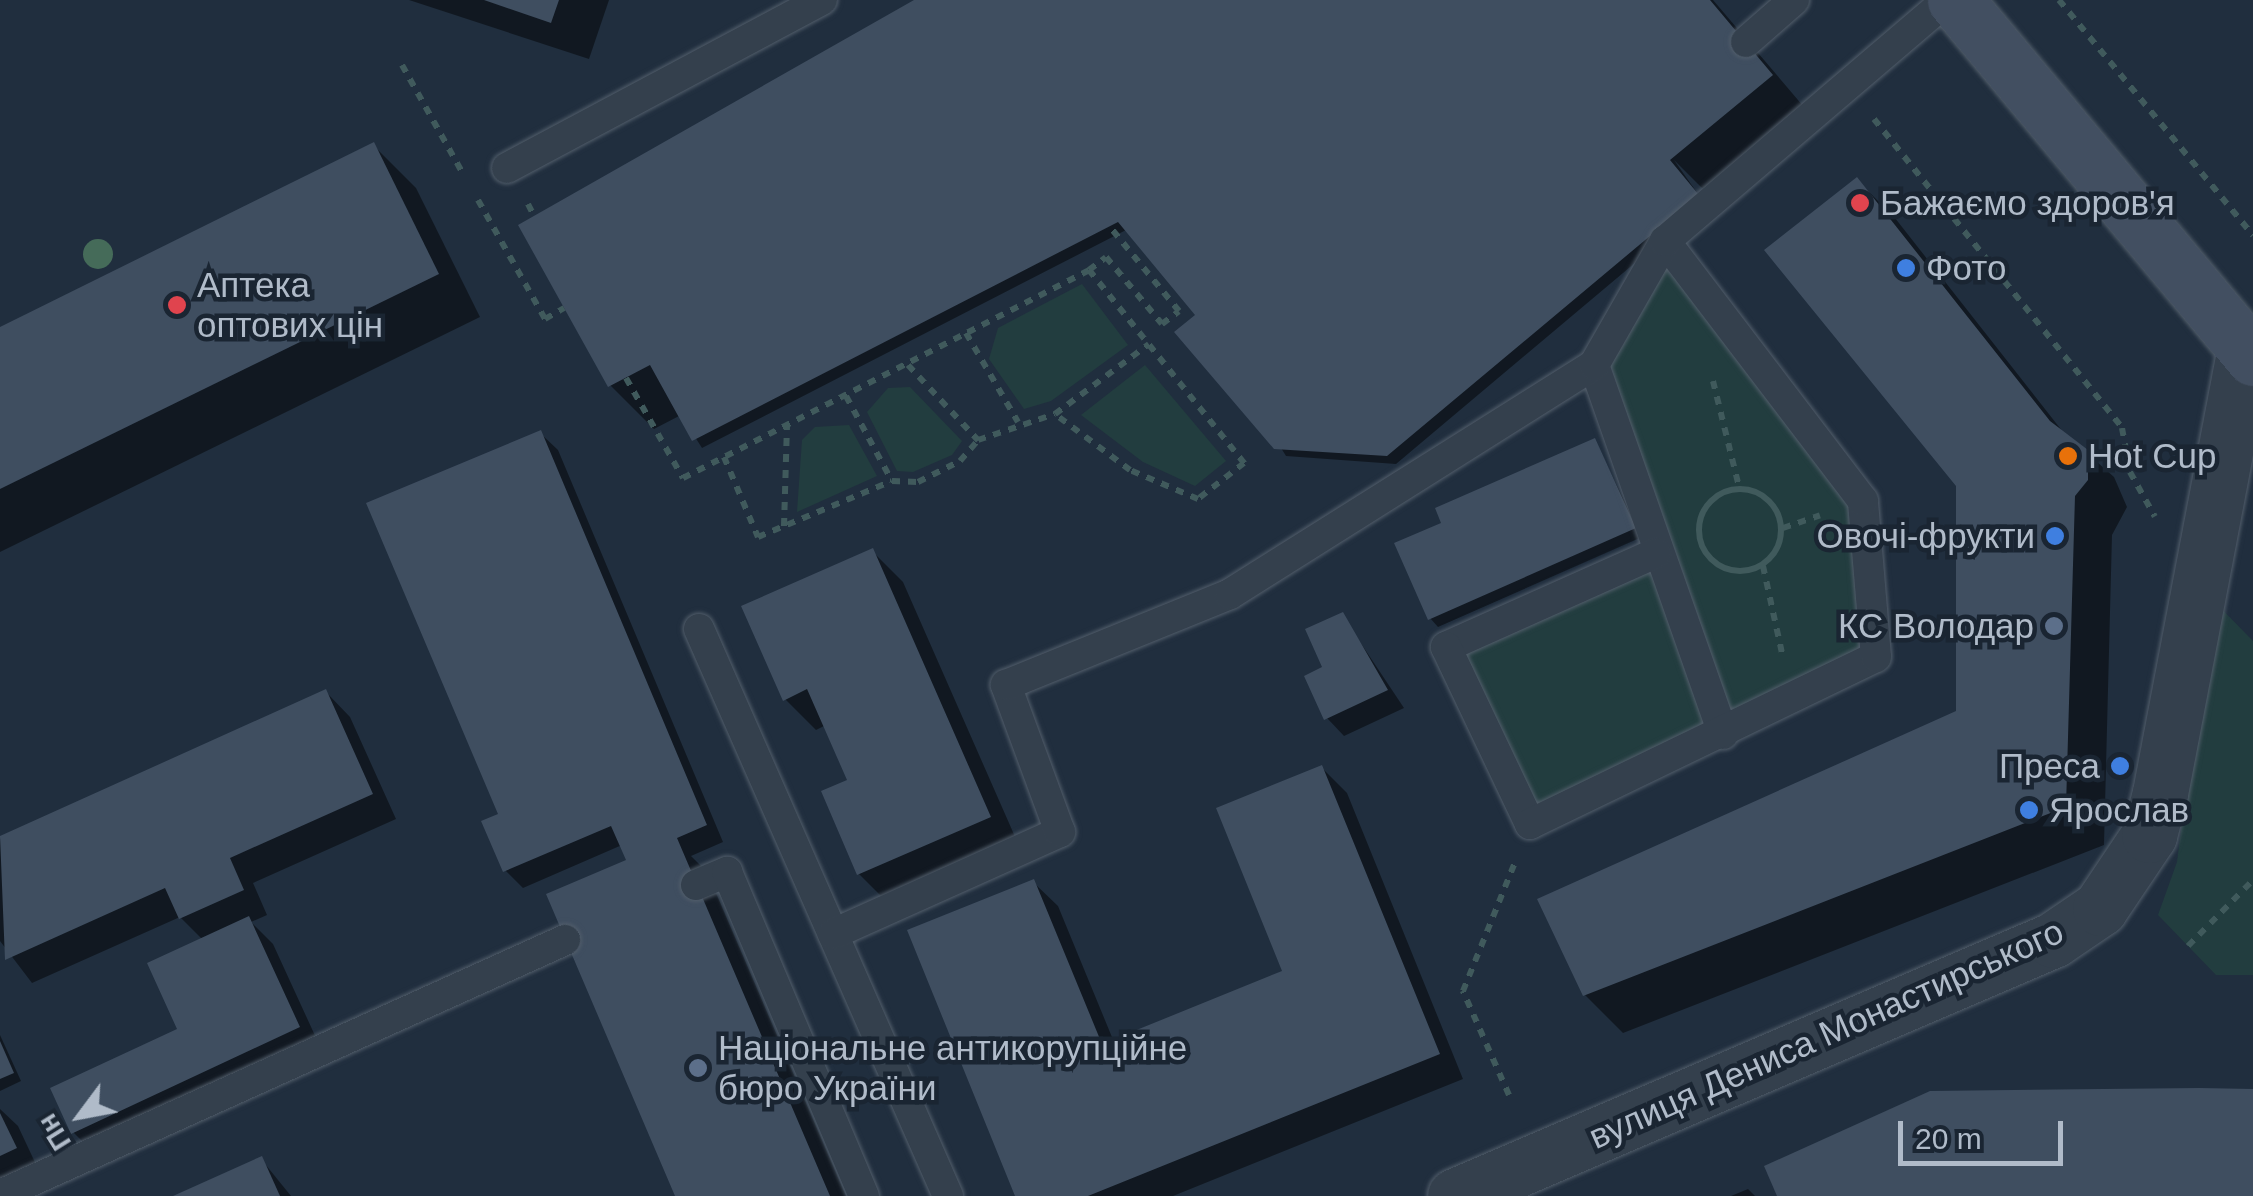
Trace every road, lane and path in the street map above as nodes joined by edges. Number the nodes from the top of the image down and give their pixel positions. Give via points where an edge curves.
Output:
1 (822, 0) edge
2 (1794, 0) edge
3 (1947, 0) edge
4 (1954, 0) edge
5 (2059, 0) edge
6 (1746, 42) dead end
7 (402, 66) dead end
8 (1836, 94) junction
9 (508, 168) dead end
10 (465, 178) dead end
11 (474, 194) dead end
12 (1110, 226) dead end
13 (2253, 235) edge
14 (1665, 241) junction
15 (1089, 270) junction
16 (564, 308) dead end
17 (966, 333) junction
18 (1149, 344) junction
19 (2249, 354) edge
20 (908, 365) junction
21 (1594, 365) junction
22 (626, 378) dead end
23 (846, 396) junction
24 (1055, 414) junction
25 (1018, 422) junction
26 (788, 425) junction
27 (978, 440) junction
28 (724, 457) junction
29 (892, 481) junction
30 (784, 526) junction
31 (1656, 553) junction
32 (1762, 566) junction
33 (2198, 570) junction
34 (699, 630) dead end
35 (1793, 700) junction
36 (1723, 734) junction
37 (1530, 824) junction
38 (2253, 880) edge
39 (696, 885) dead end
40 (833, 934) junction
41 (566, 940) dead end
42 (2188, 946) dead end
43 (1509, 1095) dead end
44 (0, 1195) edge
45 (864, 1196) edge
46 (948, 1196) edge
47 (1455, 1196) edge

1 - 9 lane
2 - 6 lane
3 - 8 lane
4 - 19 main road
5 - 13 path
7 - 10 path
8 - 14 lane
8 - 33 path via 1850,112 1873,117 2122,428 2130,472 2148,509
11 - 16 path via 545,319
12 - 15 path via 1180,310 1162,324 1106,257
14 - 21 lane
14 - 35 lane via 1863,501 1876,657
15 - 17 path
15 - 18 path
17 - 20 path
17 - 25 path
18 - 24 path
18 - 24 path via 1244,463 1198,499 1130,470
19 - 33 street, вулиця Дениса Монастирського
20 - 23 path
20 - 27 path
21 - 31 lane
21 - 40 lane via 1230,594 1006,685 1060,832
22 - 28 path via 683,478
23 - 26 path
23 - 29 path
24 - 25 path
25 - 27 path
26 - 28 path
26 - 30 path
27 - 29 path via 960,461 918,482
28 - 30 path via 758,537
29 - 30 path
31 - 36 lane
31 - 37 lane via 1446,647
32 - 32 path via 1726,571 1702,543 1700,519 1723,490 1739,486 1773,505 1783,528 1777,551
32 - 35 path
33 - 47 street, вулиця Дениса Монастирського via 2149,835 2100,908 2053,940
34 - 40 lane
35 - 36 lane
36 - 37 lane
37 - 43 path via 1462,991
38 - 42 path
39 - 45 lane via 727,872
40 - 46 lane
41 - 44 lane

